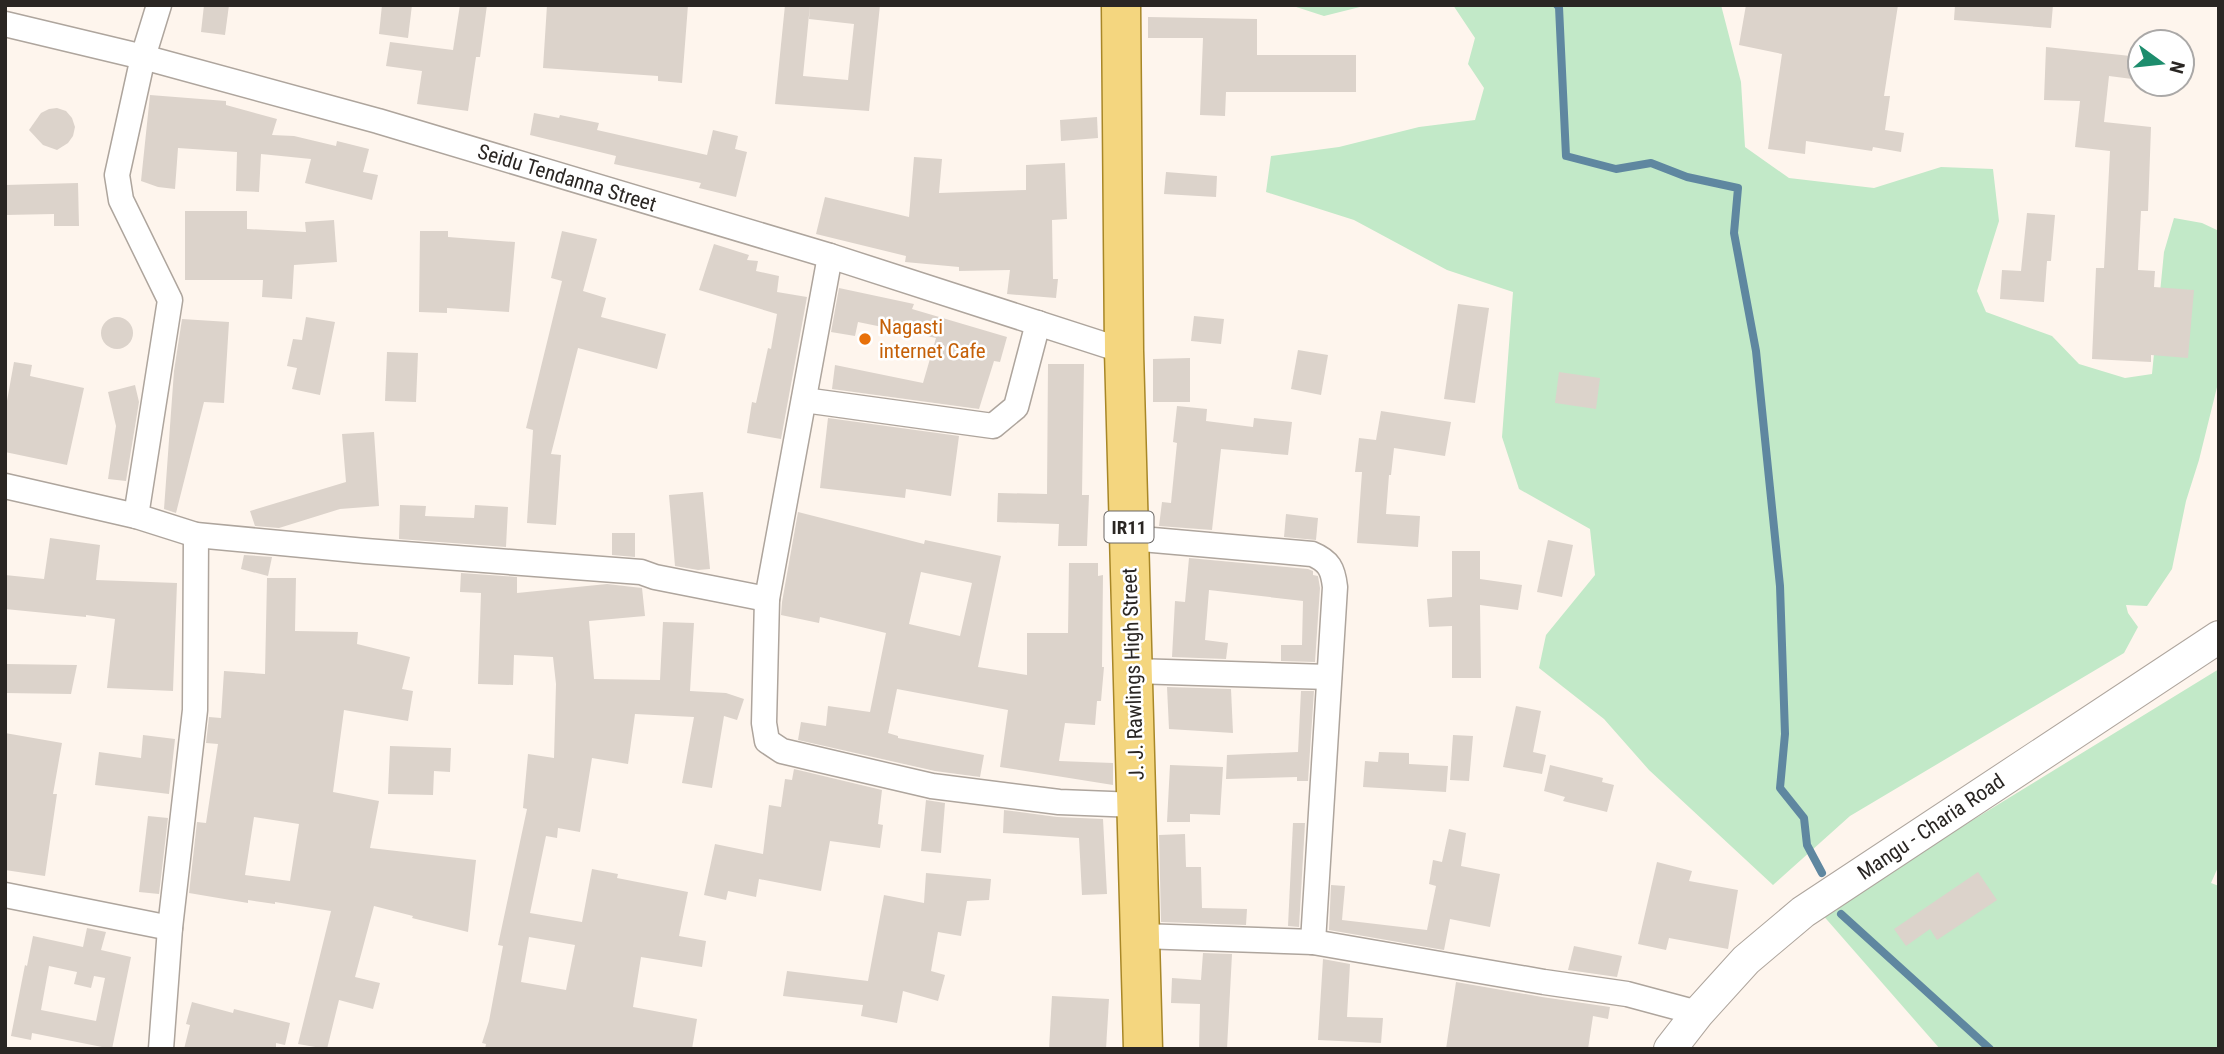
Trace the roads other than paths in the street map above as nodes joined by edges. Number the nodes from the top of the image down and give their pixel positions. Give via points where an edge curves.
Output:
1 (159, 5) edge
2 (1121, 5) edge
3 (5, 24) edge
4 (143, 57) junction
5 (830, 256) junction
6 (1038, 323) junction
7 (1124, 351) junction
8 (804, 400) junction
9 (5, 486) edge
10 (135, 516) junction
11 (196, 535) junction
12 (1130, 538) junction
13 (767, 599) junction
14 (2219, 636) edge
15 (1133, 671) junction
16 (1329, 677) junction
17 (1137, 805) junction
18 (5, 895) edge
19 (170, 928) junction
20 (1141, 936) junction
21 (1313, 942) junction
22 (1683, 1036) edge
23 (161, 1049) edge
24 (1143, 1049) edge

1 - 4 street
2 - 7 main road, J. J. Rawlings High Street / IR11
3 - 4 street, Seidu Tendanna Street
4 - 5 street, Seidu Tendanna Street via 379,121
4 - 10 street via 117,175 121,200 170,300
5 - 6 street, Seidu Tendanna Street
5 - 8 street
6 - 7 street, Seidu Tendanna Street
6 - 8 street via 1016,407 993,426
7 - 12 main road, J. J. Rawlings High Street / IR11
8 - 13 street
9 - 10 street
10 - 11 street
11 - 13 street via 641,572
11 - 19 street via 195,710
12 - 15 main road, J. J. Rawlings High Street / IR11
12 - 16 street via 1326,559 1334,572 1335,587
13 - 17 street via 764,723 767,741 782,751 932,786 1059,802
14 - 22 street, Mangu - Charia Road via 1803,912 1746,960
15 - 16 street
15 - 17 main road, J. J. Rawlings High Street / IR11
16 - 21 street
17 - 20 main road, J. J. Rawlings High Street / IR11
18 - 19 street
19 - 23 street
20 - 21 street
20 - 24 main road, J. J. Rawlings High Street / IR11
21 - 22 street via 1627,994

